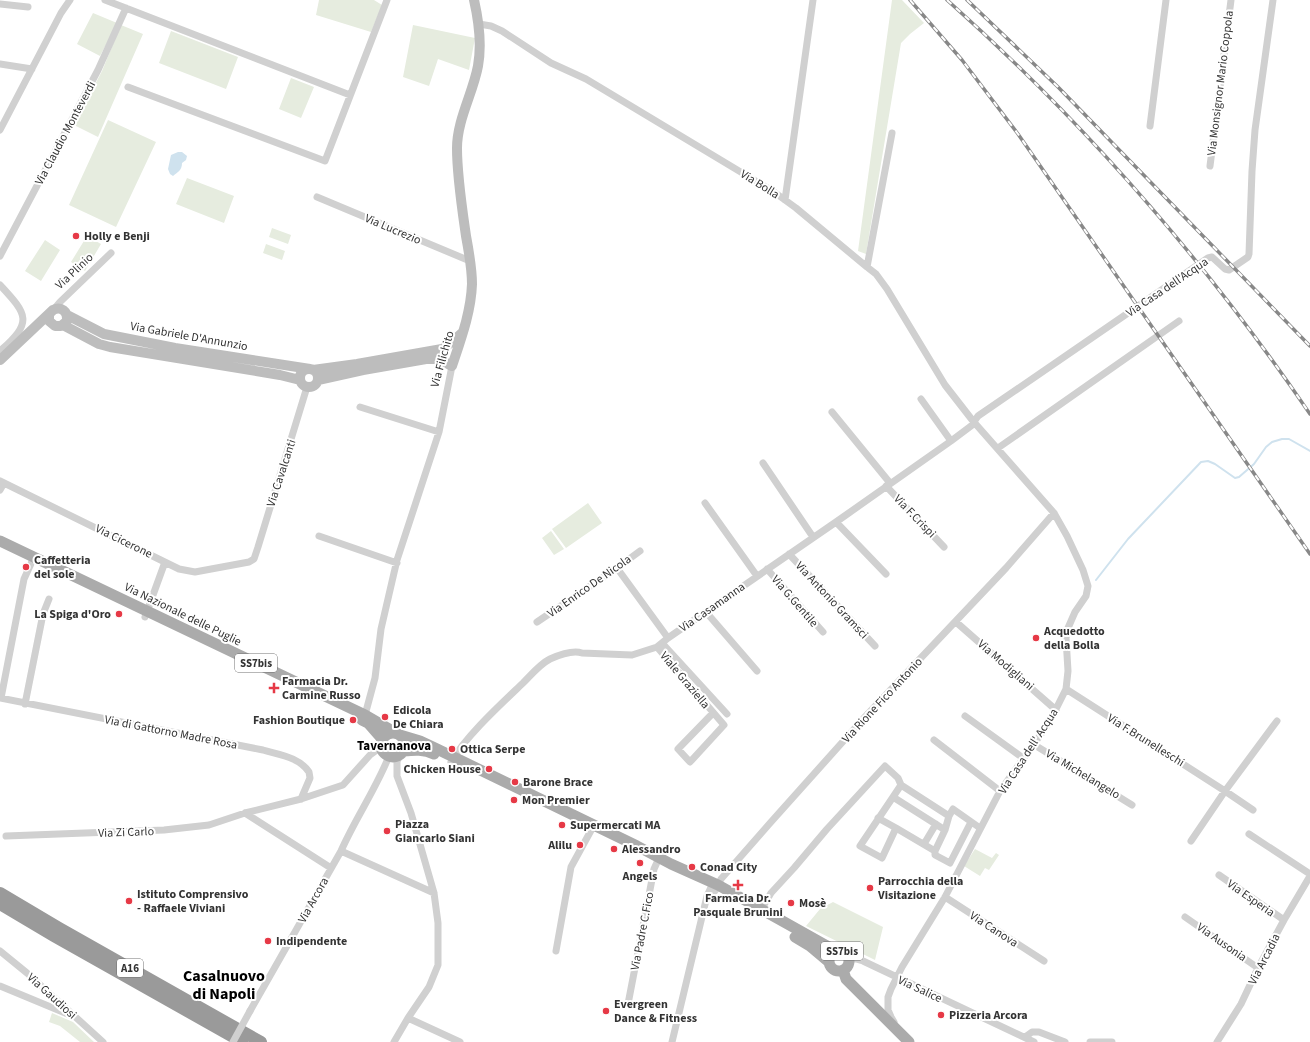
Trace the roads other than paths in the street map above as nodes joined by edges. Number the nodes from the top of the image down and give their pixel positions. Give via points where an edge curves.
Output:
1 (70, 0) edge
2 (106, 0) edge
3 (387, 0) edge
4 (474, 0) edge
5 (813, 0) edge
6 (1166, 0) edge
7 (1231, 0) edge
8 (1273, 0) edge
9 (0, 4) edge
10 (28, 7) dead end
11 (126, 8) junction
12 (479, 24) junction
13 (0, 64) edge
14 (32, 69) junction
15 (128, 86) dead end
16 (350, 96) junction
17 (1150, 126) dead end
18 (0, 130) edge
19 (892, 133) dead end
20 (1210, 166) dead end
21 (317, 198) dead end
22 (785, 200) junction
23 (111, 253) dead end
24 (0, 256) edge
25 (470, 261) junction
26 (867, 267) junction
27 (0, 285) edge
28 (52, 315) junction
29 (67, 315) junction
30 (1179, 321) dead end
31 (63, 325) junction
32 (464, 331) junction
33 (0, 351) edge
34 (0, 360) edge
35 (452, 366) junction
36 (311, 370) junction
37 (318, 380) junction
38 (304, 384) junction
39 (921, 399) dead end
40 (360, 407) dead end
41 (832, 412) dead end
42 (973, 422) junction
43 (438, 432) junction
44 (951, 441) junction
45 (998, 448) junction
46 (763, 463) dead end
47 (2, 482) edge
48 (888, 485) junction
49 (0, 490) edge
50 (705, 503) dead end
51 (1054, 513) junction
52 (836, 522) junction
53 (319, 536) dead end
54 (814, 537) junction
55 (0, 541) edge
56 (944, 547) dead end
57 (0, 548) edge
58 (640, 551) dead end
59 (789, 554) junction
60 (254, 559) joint
61 (33, 560) junction
62 (165, 562) junction
63 (397, 563) junction
64 (617, 568) junction
65 (767, 569) junction
66 (886, 574) dead end
67 (757, 576) junction
68 (49, 599) dead end
69 (706, 612) junction
70 (146, 614) junction
71 (537, 622) dead end
72 (956, 622) junction
73 (823, 632) dead end
74 (663, 643) junction
75 (875, 646) dead end
76 (757, 671) dead end
77 (1066, 689) junction
78 (0, 698) edge
79 (25, 704) junction
80 (1056, 710) junction
81 (713, 713) junction
82 (727, 714) dead end
83 (965, 716) dead end
84 (364, 718) junction
85 (1277, 721) dead end
86 (398, 734) junction
87 (934, 740) dead end
88 (382, 743) junction
89 (1033, 744) junction
90 (402, 752) junction
91 (390, 756) junction
92 (1023, 758) junction
93 (452, 760) junction
94 (901, 785) junction
95 (1000, 791) junction
96 (1225, 791) junction
97 (893, 796) junction
98 (301, 799) junction
99 (1132, 805) dead end
100 (1253, 810) dead end
101 (245, 813) junction
102 (948, 816) junction
103 (878, 818) junction
104 (971, 822) junction
105 (936, 824) junction
106 (592, 828) junction
107 (896, 828) junction
108 (980, 828) junction
109 (945, 830) junction
110 (1249, 834) dead end
111 (6, 836) dead end
112 (1191, 840) dead end
113 (924, 844) junction
114 (341, 851) junction
115 (935, 851) junction
116 (658, 861) junction
117 (331, 868) junction
118 (1219, 875) dead end
119 (1310, 875) edge
120 (714, 887) junction
121 (0, 893) edge
122 (434, 893) junction
123 (945, 897) junction
124 (0, 904) edge
125 (761, 910) junction
126 (1185, 917) dead end
127 (1284, 920) junction
128 (0, 951) edge
129 (556, 951) dead end
130 (836, 951) junction
131 (849, 959) junction
132 (1044, 961) dead end
133 (829, 962) junction
134 (1258, 968) junction
135 (843, 970) junction
136 (897, 978) junction
137 (0, 986) edge
138 (628, 1004) dead end
139 (75, 1017) junction
140 (408, 1018) junction
141 (1025, 1038) junction
142 (906, 1039) edge
143 (103, 1042) edge
144 (233, 1042) edge
145 (242, 1042) edge
146 (261, 1042) edge
147 (394, 1042) edge
148 (460, 1042) edge
149 (672, 1042) edge
150 (1034, 1042) edge
151 (1065, 1042) edge
152 (1090, 1042) edge
153 (1112, 1042) edge
154 (1217, 1042) edge

1 - 14 street
2 - 11 street
3 - 16 street
4 - 12 street, Via Filichito
5 - 22 street
6 - 17 street
7 - 20 street, Via Monsignor Mario Coppola
8 - 42 street, Via Casa dell'Acqua via 1255,130 1248,257 1229,270 1212,257 1208,258 978,416
9 - 10 street
11 - 16 street
11 - 24 street, Via Claudio Monteverdi via 98,70
12 - 22 street, Via Bolla via 502,31 552,63 586,79
12 - 25 street, Via Filichito via 478,66 459,130 457,148
13 - 14 street
14 - 18 street
15 - 16 street via 325,161
19 - 26 street
21 - 25 street, Via Lucrezio
22 - 26 street, Via Bolla
23 - 28 street, Via Plinio via 60,302
25 - 32 street, Via Filichito via 471,297
26 - 42 street, Via Bolla via 887,289 945,385
27 - 33 street via 22,311 23,322 19,333
28 - 29 street, Via Plinio via 64,310
28 - 31 street via 58,327
28 - 34 street, Via Plinio via 35,326
29 - 31 street via 67,321
29 - 36 street, Via Gabriele D'Annunzio via 104,334
30 - 45 street
31 - 38 street, Via Gabriele D'Annunzio via 110,347 282,376
32 - 35 street, Via Filichito
32 - 36 street, Via Gabriele D'Annunzio via 442,349
35 - 37 street via 439,359 426,359
35 - 43 street, Via Filichito
36 - 37 street via 317,374
36 - 38 street via 303,371 301,374
37 - 38 street via 312,387
38 - 60 street, Via Cavalcanti
39 - 44 street
40 - 43 street
41 - 48 street, Via F.Crispi
42 - 44 street, Via Casamanna
42 - 45 street
43 - 63 street, Via Filichito
44 - 48 street, Via Casamanna
45 - 51 street
46 - 54 street
47 - 49 street
47 - 62 street, Via Cicerone
48 - 52 street, Via Casamanna
48 - 56 street, Via F.Crispi
50 - 67 street
51 - 72 street, Via Rione Fico Antonio
51 - 77 street, Via Casa dell' Acqua via 1083,570 1088,586 1086,596 1068,628
52 - 54 street, Via Casamanna
52 - 66 street
53 - 63 street
54 - 59 street, Via Casamanna
55 - 61 main road, Via Nazionale delle Puglie / SS7bis
57 - 61 main road, Via Nazionale delle Puglie / SS7bis
58 - 64 street, Via Enrico De Nicola
59 - 65 street, Via Casamanna
59 - 75 street, Via Antonio Gramsci
60 - 62 street, Via Cicerone via 195,572 179,569
61 - 70 main road, Via Nazionale delle Puglie / SS7bis
61 - 78 street via 24,579
62 - 70 street
63 - 84 street, Via Filichito via 381,629 375,678
64 - 71 street, Via Enrico De Nicola
64 - 74 street
65 - 67 street, Via Casamanna
65 - 73 street, Via G.Gentile
67 - 69 street, Via Casamanna
68 - 79 street via 43,614
69 - 74 street, Via Casamanna
69 - 76 street
70 - 84 main road, Via Nazionale delle Puglie / SS7bis
72 - 80 street, Via Modigliani
72 - 120 street, Via Rione Fico Antonio via 864,718
74 - 81 street, Viale Graziella
74 - 82 street
74 - 93 street, Via Casamanna via 632,655 582,654 577,651 550,660 504,701
77 - 80 street, Via Casa dell' Acqua
77 - 96 street, Via F.Brunelleschi
78 - 79 street, Via di Gattorno Madre Rosa
79 - 98 street, Via di Gattorno Madre Rosa via 263,750 293,759 309,772 310,778
80 - 89 street, Via Casa dell' Acqua
81 - 81 street, Viale Graziella via 678,749 690,762 724,725
83 - 92 street
84 - 86 main road, Via Nazionale delle Puglie / SS7bis
84 - 88 main road, Via Nazionale delle Puglie
85 - 96 street
86 - 88 main road via 388,733
86 - 90 main road via 405,744
86 - 93 main road, Via Nazionale delle Puglie / SS7bis via 420,741
87 - 95 street
88 - 91 main road via 384,753
88 - 98 street, Via Zi Carlo via 343,785
89 - 92 street, Via Casa dell' Acqua
89 - 99 street, Via Michelangelo
90 - 91 main road, SS7bis
90 - 93 main road, Via Nazionale delle Puglie / SS7bis via 428,751
90 - 122 street via 397,761 396,776 411,813
91 - 114 street, Via Arcora
92 - 95 street, Via Casa dell' Acqua
93 - 106 main road, Via Nazionale delle Puglie / SS7bis
94 - 97 street
94 - 102 street
94 - 125 street via 898,778 885,766 771,893
95 - 108 street, Via Casa dell' Acqua
96 - 100 street, Via F.Brunelleschi
96 - 112 street
97 - 103 street
97 - 105 street
98 - 101 street, Via Zi Carlo
101 - 111 street, Via Zi Carlo via 209,825 164,830
101 - 117 street
102 - 104 street via 953,809
102 - 109 street
103 - 107 street
103 - 107 street via 860,846 882,858
104 - 108 street
104 - 115 street via 950,863 935,855
105 - 109 street
105 - 113 street
106 - 116 main road, Via Nazionale delle Puglie / SS7bis
106 - 129 street via 571,868
107 - 113 street
108 - 123 street, Via Casa dell' Acqua
109 - 115 street
110 - 119 street
113 - 115 street
114 - 117 street, Via Arcora
114 - 122 street
116 - 120 main road, Via Nazionale delle Puglie / SS7bis
116 - 138 street, Via Padre C.Fico via 654,869
117 - 144 street, Via Arcora, bridge
118 - 127 street, Via Esperia
119 - 127 street, Via Arcadia
120 - 125 main road, Via Nazionale delle Puglie / SS7bis
120 - 133 main road, Via Nazionale delle Puglie / SS7bis via 810,946
120 - 149 street, Via Rione Fico Antonio via 707,896
121 - 146 highway, A16
122 - 140 street via 438,923 438,966 430,987
123 - 132 street, Via Canova
123 - 136 street, Via Casa dell' Acqua
124 - 145 highway, A16
125 - 130 main road, Via Nazionale delle Puglie / SS7bis
126 - 134 street, Via Ausonia
127 - 134 street, Via Arcadia
128 - 139 street, Via Gaudiosi
130 - 131 main road, SS7bis via 844,952
130 - 133 main road, SS7bis
131 - 135 main road, SS7bis
131 - 136 street, Via Salice via 863,961
133 - 135 main road, SS7bis via 834,969
134 - 154 street, Via Arcadia via 1241,1004
135 - 142 main road, SS7bis via 846,978
136 - 141 street, Via Salice
136 - 142 street, Via Casa dell' Acqua via 888,997 888,1010
137 - 139 street
139 - 143 street, Via Gaudiosi
140 - 147 street
140 - 148 street
141 - 150 street, Via Salice
141 - 151 street via 1032,1032 1039,1032
152 - 153 street

